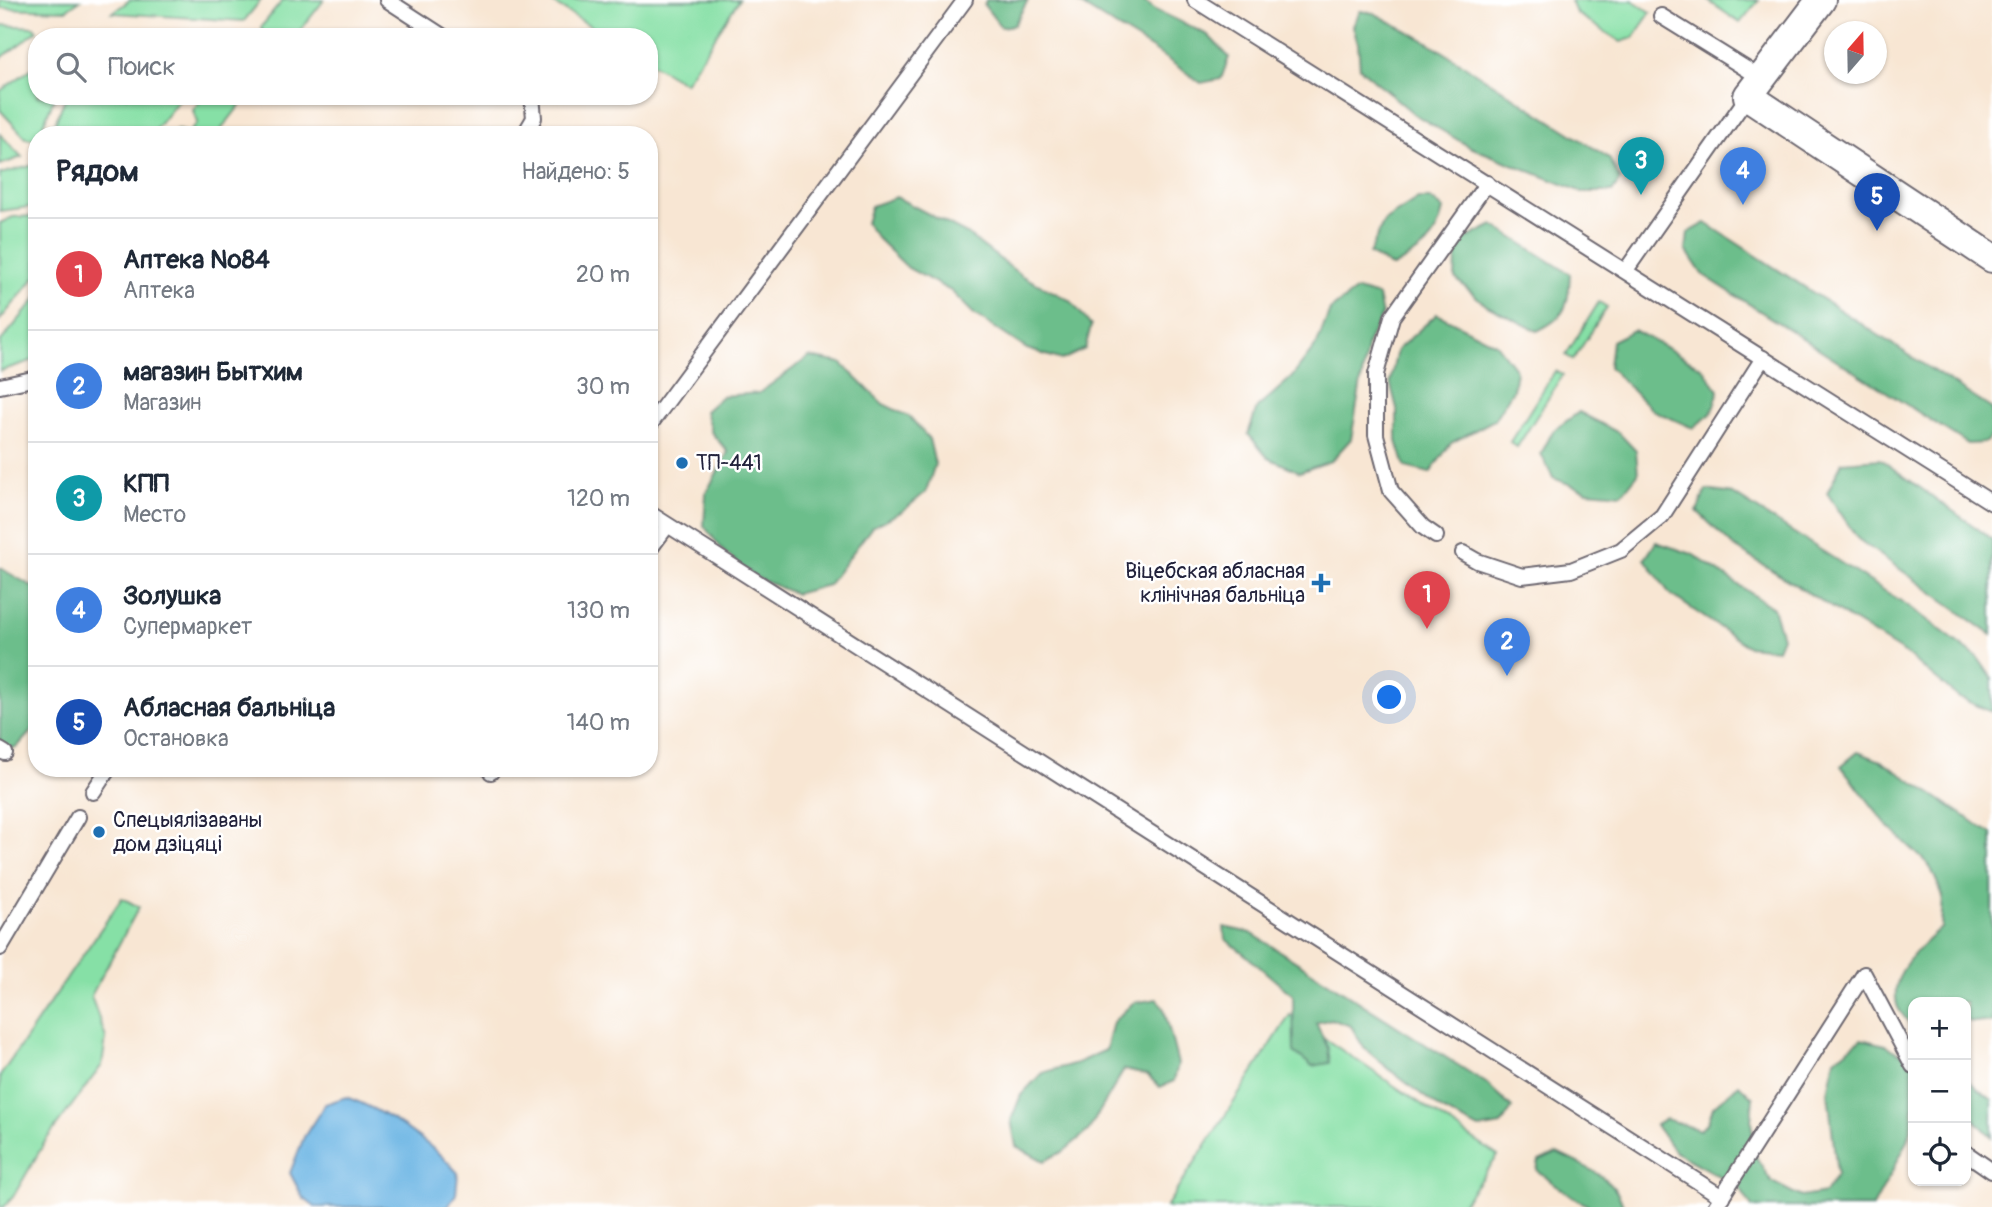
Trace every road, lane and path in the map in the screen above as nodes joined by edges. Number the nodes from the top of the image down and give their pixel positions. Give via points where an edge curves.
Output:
1 (387, 0) edge
2 (965, 0) edge
3 (1195, 0) edge
4 (1821, 0) edge
5 (1661, 16) dead end
6 (429, 28) edge
7 (1754, 87) junction
8 (533, 105) edge
9 (529, 126) edge
10 (1487, 183) junction
11 (1992, 258) edge
12 (1626, 271) junction
13 (1763, 358) junction
14 (28, 380) edge
15 (0, 386) edge
16 (658, 414) edge
17 (1992, 503) edge
18 (658, 520) edge
19 (667, 526) junction
20 (1436, 536) dead end
21 (658, 538) edge
22 (1463, 553) dead end
23 (103, 777) edge
24 (93, 792) dead end
25 (78, 817) dead end
26 (0, 948) edge
27 (1910, 1060) edge
28 (1971, 1156) edge
29 (1992, 1171) edge
30 (1718, 1202) edge

1 - 6 lane
2 - 16 lane
3 - 10 lane
4 - 7 street
5 - 7 lane
7 - 11 street
7 - 12 lane
8 - 9 lane
10 - 12 lane
10 - 20 lane via 1392,317 1376,374 1376,436 1391,491
12 - 13 lane
13 - 17 lane
13 - 22 lane via 1662,516 1620,551 1571,570 1522,576
14 - 15 lane
18 - 19 lane
19 - 21 lane
19 - 30 lane
23 - 24 lane
25 - 26 lane
27 - 30 lane via 1864,974
28 - 29 lane

